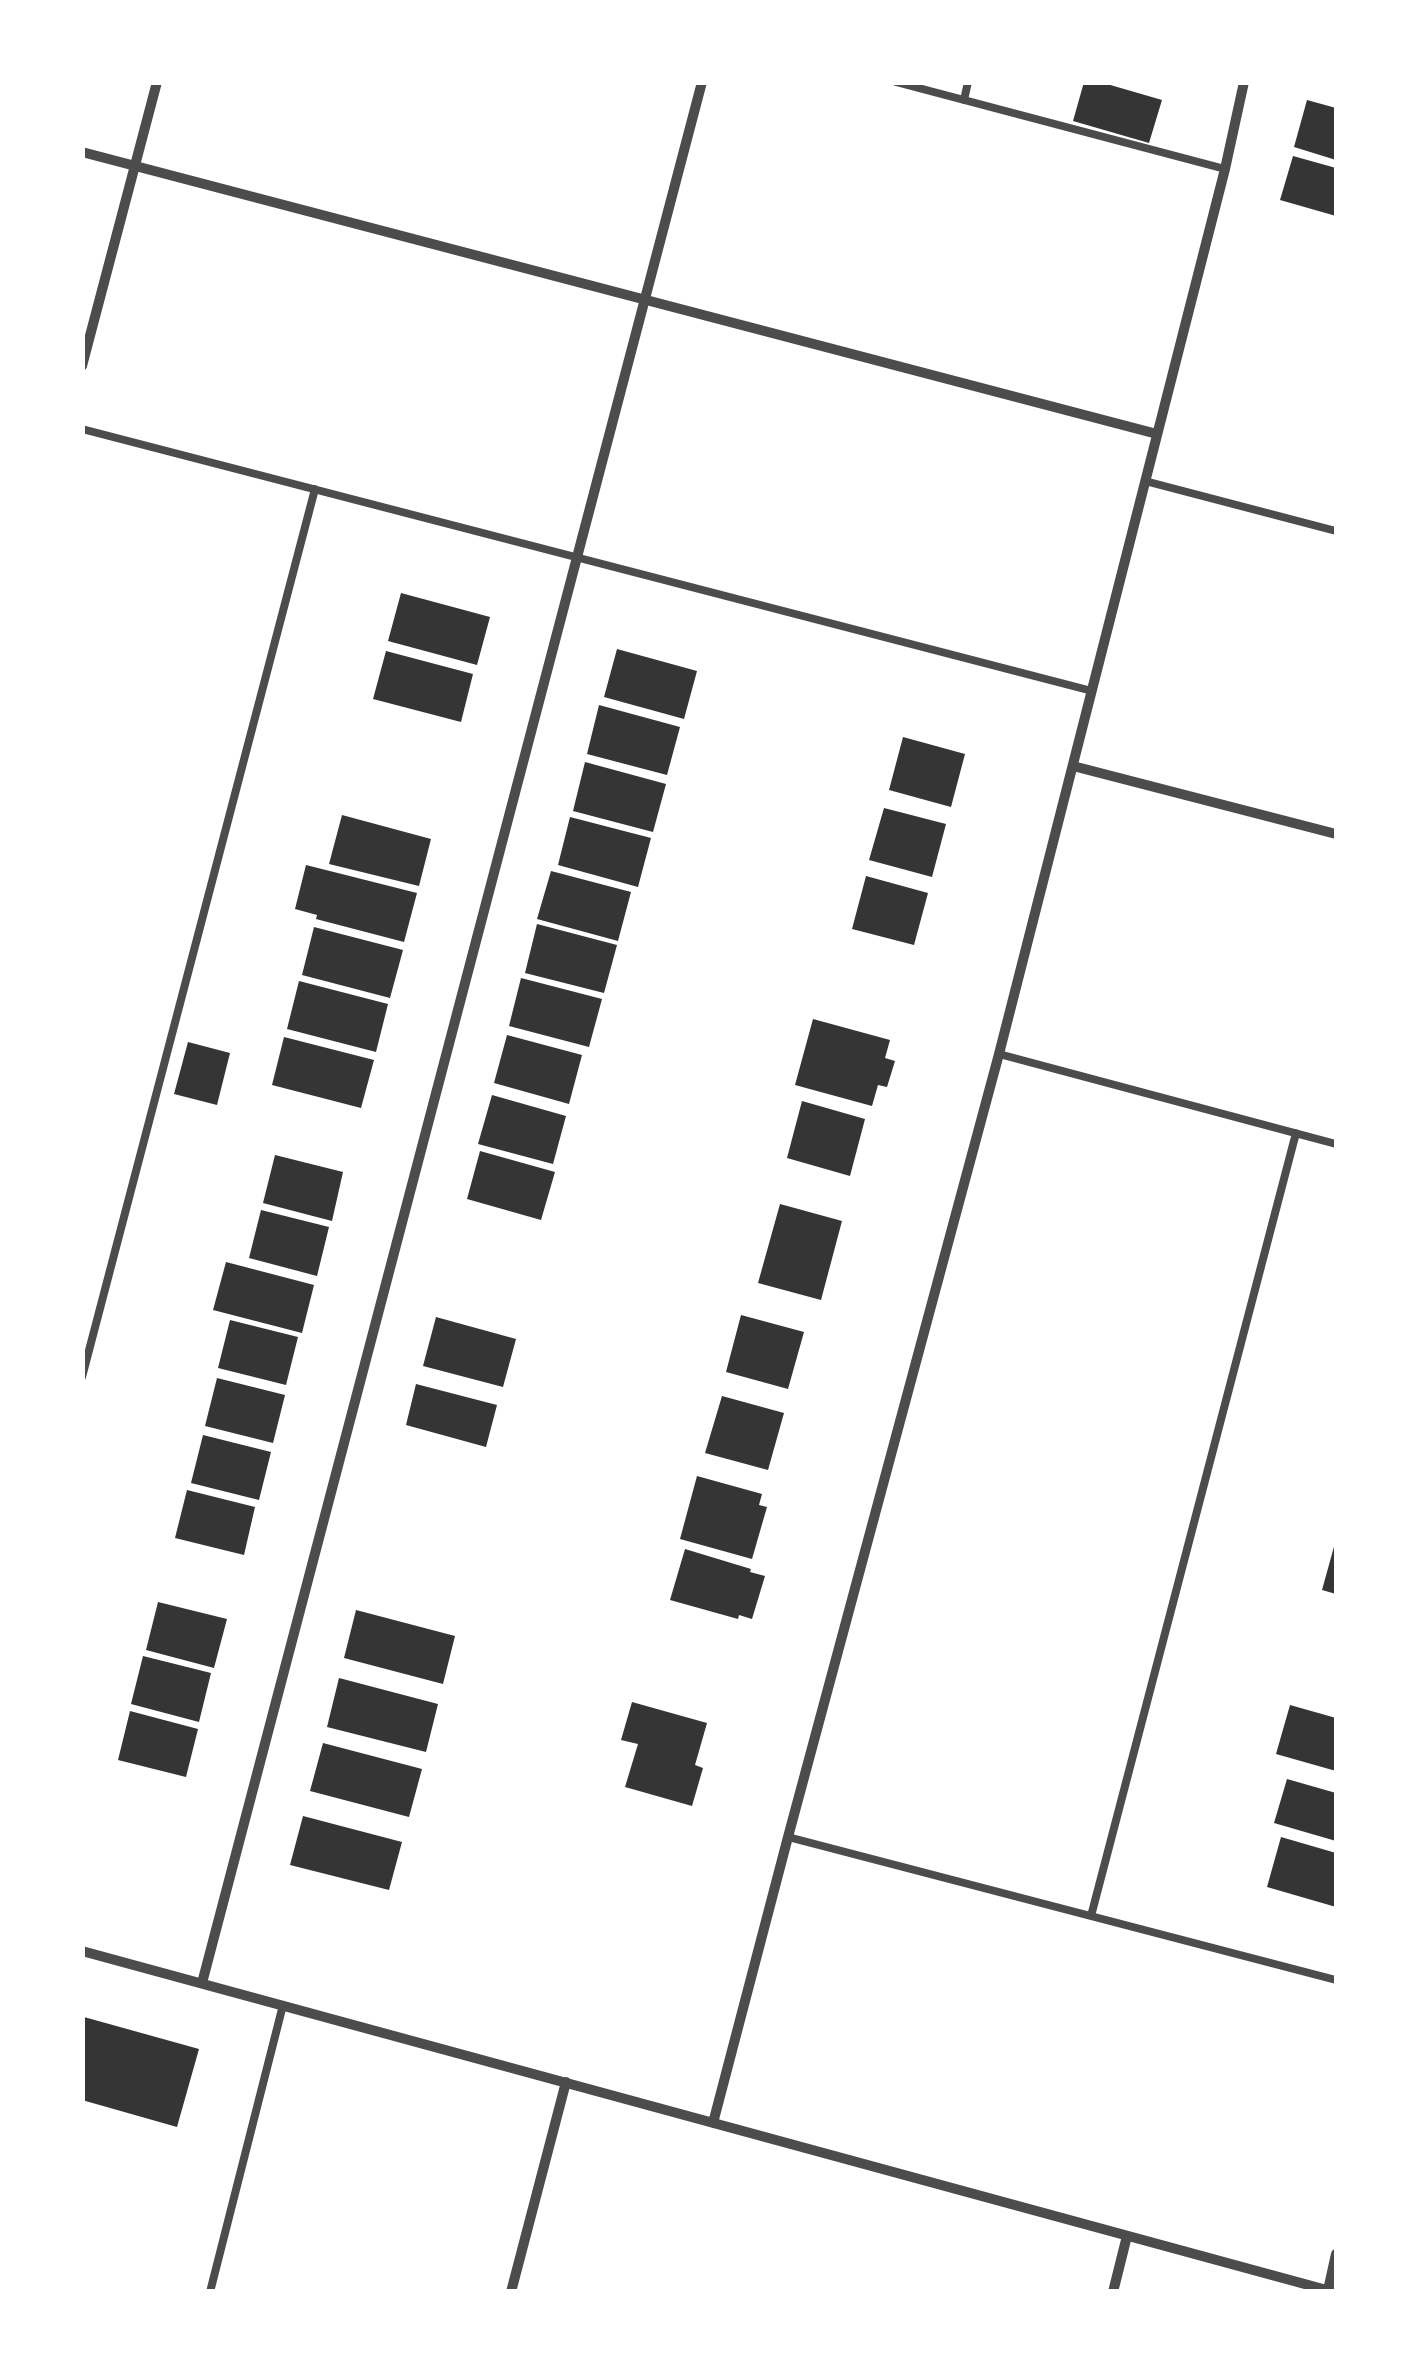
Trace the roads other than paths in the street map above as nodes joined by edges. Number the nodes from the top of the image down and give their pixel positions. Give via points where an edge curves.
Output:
1 (158, 82) edge
2 (702, 82) edge
3 (896, 82) edge
4 (968, 82) edge
5 (1244, 82) edge
6 (964, 100) junction
7 (82, 152) edge
8 (135, 166) junction
9 (1225, 169) junction
10 (644, 300) junction
11 (82, 366) edge
12 (82, 429) edge
13 (1157, 434) junction
14 (1145, 481) junction
15 (315, 490) junction
16 (1336, 531) edge
17 (577, 558) junction
18 (1092, 691) junction
19 (1073, 766) junction
20 (1336, 834) edge
21 (1000, 1054) junction
22 (1296, 1133) junction
23 (1336, 1144) edge
24 (82, 1377) edge
25 (788, 1837) junction
26 (1091, 1916) junction
27 (82, 1951) edge
28 (1336, 1980) edge
29 (202, 1983) junction
30 (284, 2005) junction
31 (566, 2082) junction
32 (713, 2124) junction
33 (1127, 2236) junction
34 (1336, 2254) edge
35 (1331, 2291) edge
36 (210, 2292) edge
37 (511, 2292) edge
38 (1113, 2292) edge

1 - 8 street
2 - 10 street
3 - 6 lane
4 - 6 lane
5 - 9 street
6 - 9 lane
7 - 8 street
8 - 10 street
8 - 11 street
9 - 13 street
10 - 13 street
10 - 17 street
12 - 15 lane
13 - 14 street
14 - 16 lane
14 - 18 street
15 - 17 lane
15 - 24 lane
17 - 18 lane
17 - 29 street
18 - 19 street
19 - 20 street
19 - 21 street
21 - 22 lane
21 - 25 street
22 - 23 lane
22 - 26 lane
25 - 26 lane
25 - 32 street
26 - 28 lane
27 - 29 street
29 - 30 street
30 - 31 street
30 - 36 lane
31 - 32 street
31 - 37 street
32 - 33 street
33 - 35 street
33 - 38 street
34 - 35 street

